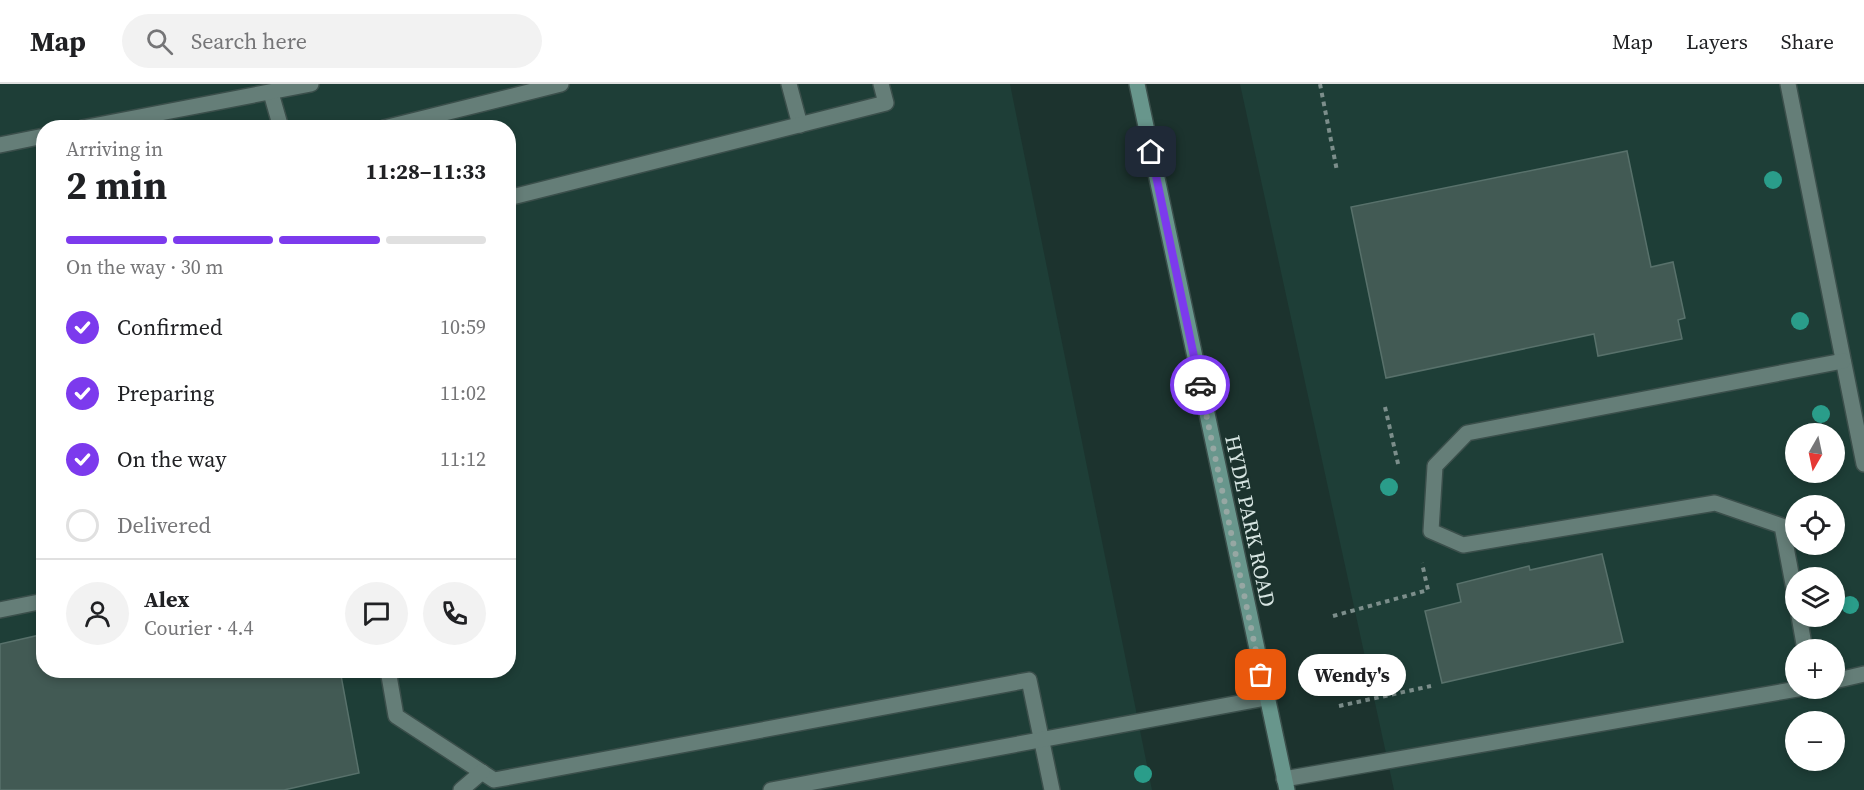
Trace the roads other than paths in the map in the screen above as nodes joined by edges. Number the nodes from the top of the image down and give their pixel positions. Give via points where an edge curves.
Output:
1 (310, 84) edge
2 (561, 84) edge
3 (789, 84) edge
4 (882, 84) edge
5 (1137, 84) edge
6 (1788, 84) edge
7 (271, 93) junction
8 (120, 120) edge
9 (279, 120) edge
10 (416, 120) edge
11 (800, 125) junction
12 (36, 138) edge
13 (0, 145) edge
14 (516, 196) edge
15 (1843, 361) junction
16 (1864, 464) edge
17 (1790, 567) edge
18 (36, 603) edge
19 (0, 610) edge
20 (1864, 674) edge
21 (389, 678) edge
22 (1845, 678) edge
23 (1785, 691) edge
24 (1266, 698) junction
25 (1041, 740) junction
26 (482, 772) junction
27 (1286, 784) edge
28 (461, 790) edge
29 (771, 790) edge
30 (1052, 790) edge

1 - 7 lane
2 - 10 lane
3 - 11 lane
4 - 11 lane via 886,104
5 - 24 main road, HYDE PARK ROAD
6 - 15 lane
7 - 8 lane
7 - 9 lane
11 - 14 lane
12 - 13 lane
15 - 16 lane
15 - 17 lane via 1467,433 1435,466 1431,531 1463,545 1715,503 1782,526
18 - 19 lane
20 - 22 lane
21 - 26 lane via 396,716
23 - 27 lane
24 - 25 lane
24 - 27 main road, HYDE PARK ROAD
25 - 26 lane via 1029,680 494,780
25 - 29 lane
25 - 30 lane
26 - 28 lane

